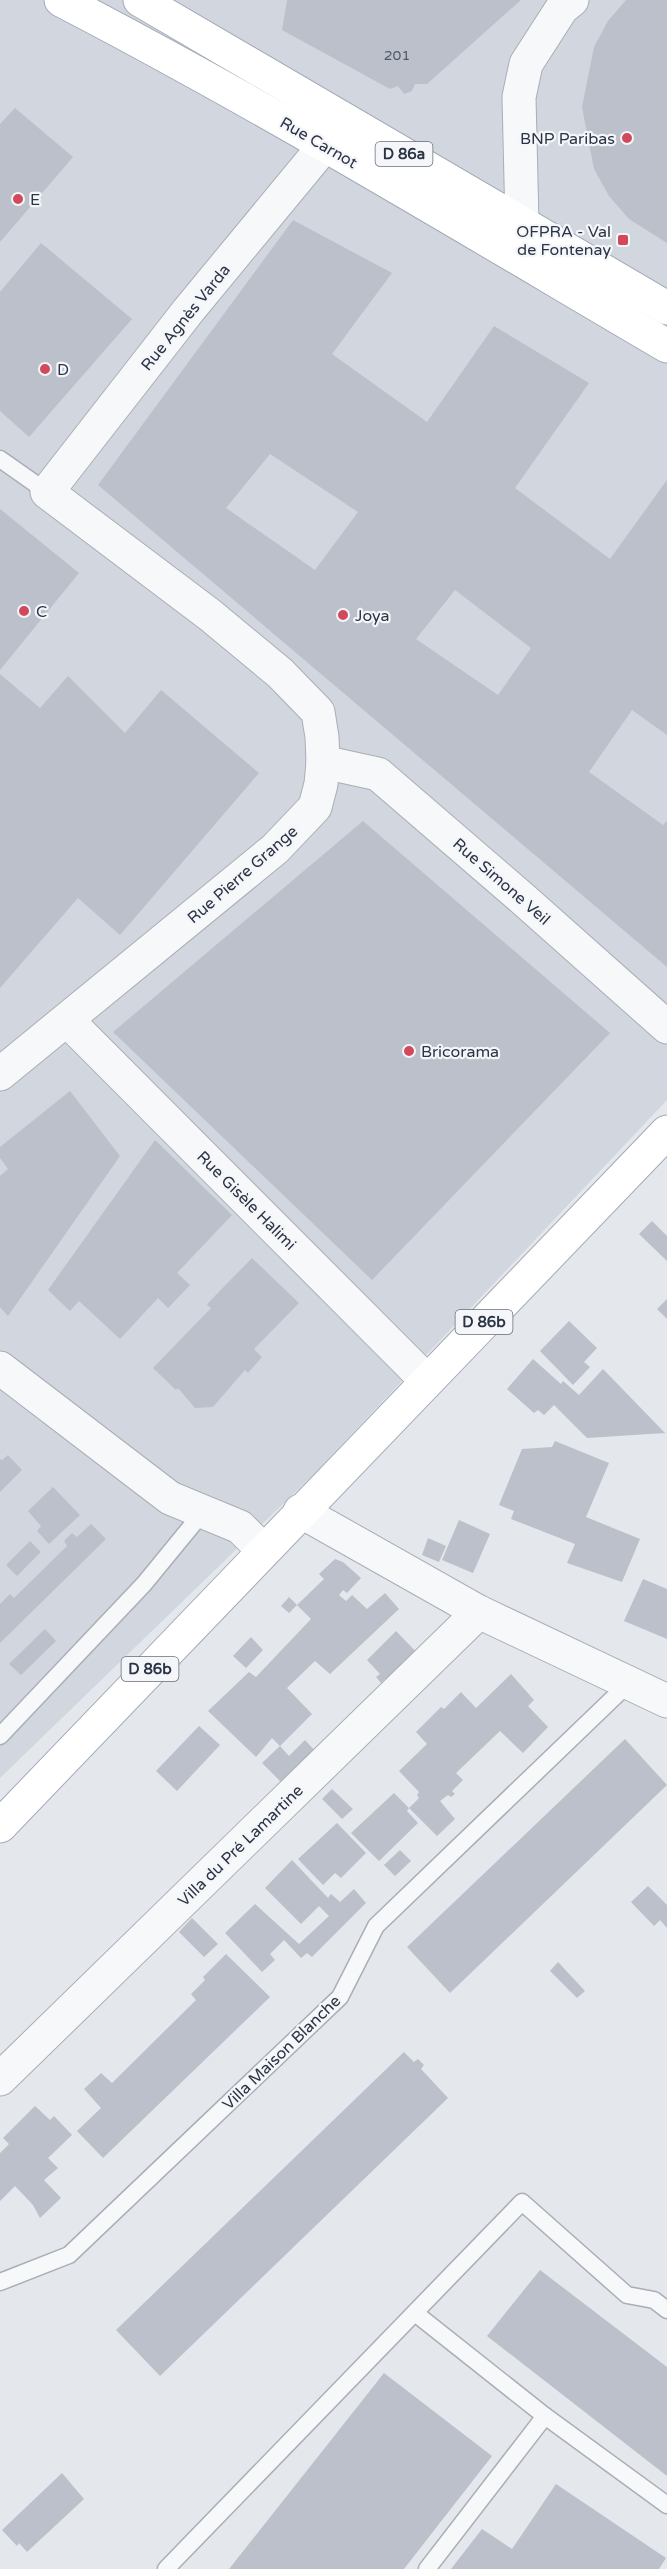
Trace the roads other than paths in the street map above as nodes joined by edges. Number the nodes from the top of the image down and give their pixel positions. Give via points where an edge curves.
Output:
1 (61, 0) edge
2 (140, 0) edge
3 (572, 0) edge
4 (325, 145) junction
5 (522, 223) junction
6 (667, 308) edge
7 (667, 346) edge
8 (0, 459) edge
9 (47, 492) junction
10 (323, 762) junction
11 (67, 1020) junction
12 (667, 1027) edge
13 (0, 1074) edge
14 (667, 1132) edge
15 (0, 1368) edge
16 (427, 1381) junction
17 (300, 1511) junction
18 (203, 1512) junction
19 (263, 1550) junction
20 (479, 1612) junction
21 (630, 1682) junction
22 (667, 1701) edge
23 (0, 1736) edge
24 (0, 1826) edge
25 (0, 2079) edge
26 (0, 2282) edge
27 (667, 2310) edge
28 (415, 2313) junction
29 (545, 2416) junction
30 (667, 2505) edge
31 (166, 2569) edge
32 (427, 2569) edge

1 - 4 main road, Rue Carnot / D 86a
2 - 5 main road, Rue Carnot / D 86a
3 - 5 street via 562,8 526,64 519,97
4 - 7 main road, Rue Carnot / D 86a
4 - 9 street, Rue Agnès Varda via 188,311
5 - 6 main road, Rue Carnot / D 86a
8 - 9 lane, Rue Pierre Grange
9 - 10 street, Rue Pierre Grange via 280,673 318,712
10 - 11 street, Rue Pierre Grange via 315,807 276,849
10 - 12 street, Rue Simone Veil via 378,774
11 - 13 street, Rue Pierre Grange
11 - 16 street, Rue Gisèle Halimi
14 - 16 main road, D 86b
15 - 18 street via 170,1498
16 - 17 main road, D 86b
17 - 19 main road, D 86b
17 - 20 street
18 - 19 street via 240,1527
18 - 23 lane via 144,1584
19 - 24 main road, D 86b
20 - 21 street
20 - 25 street, Villa du Pré Lamartine
21 - 22 street
21 - 26 lane, Villa Maison Blanche via 376,1926 340,1997 69,2255
27 - 28 lane via 654,2300 627,2295 522,2202
28 - 29 lane
28 - 31 lane
29 - 30 lane
29 - 32 lane

